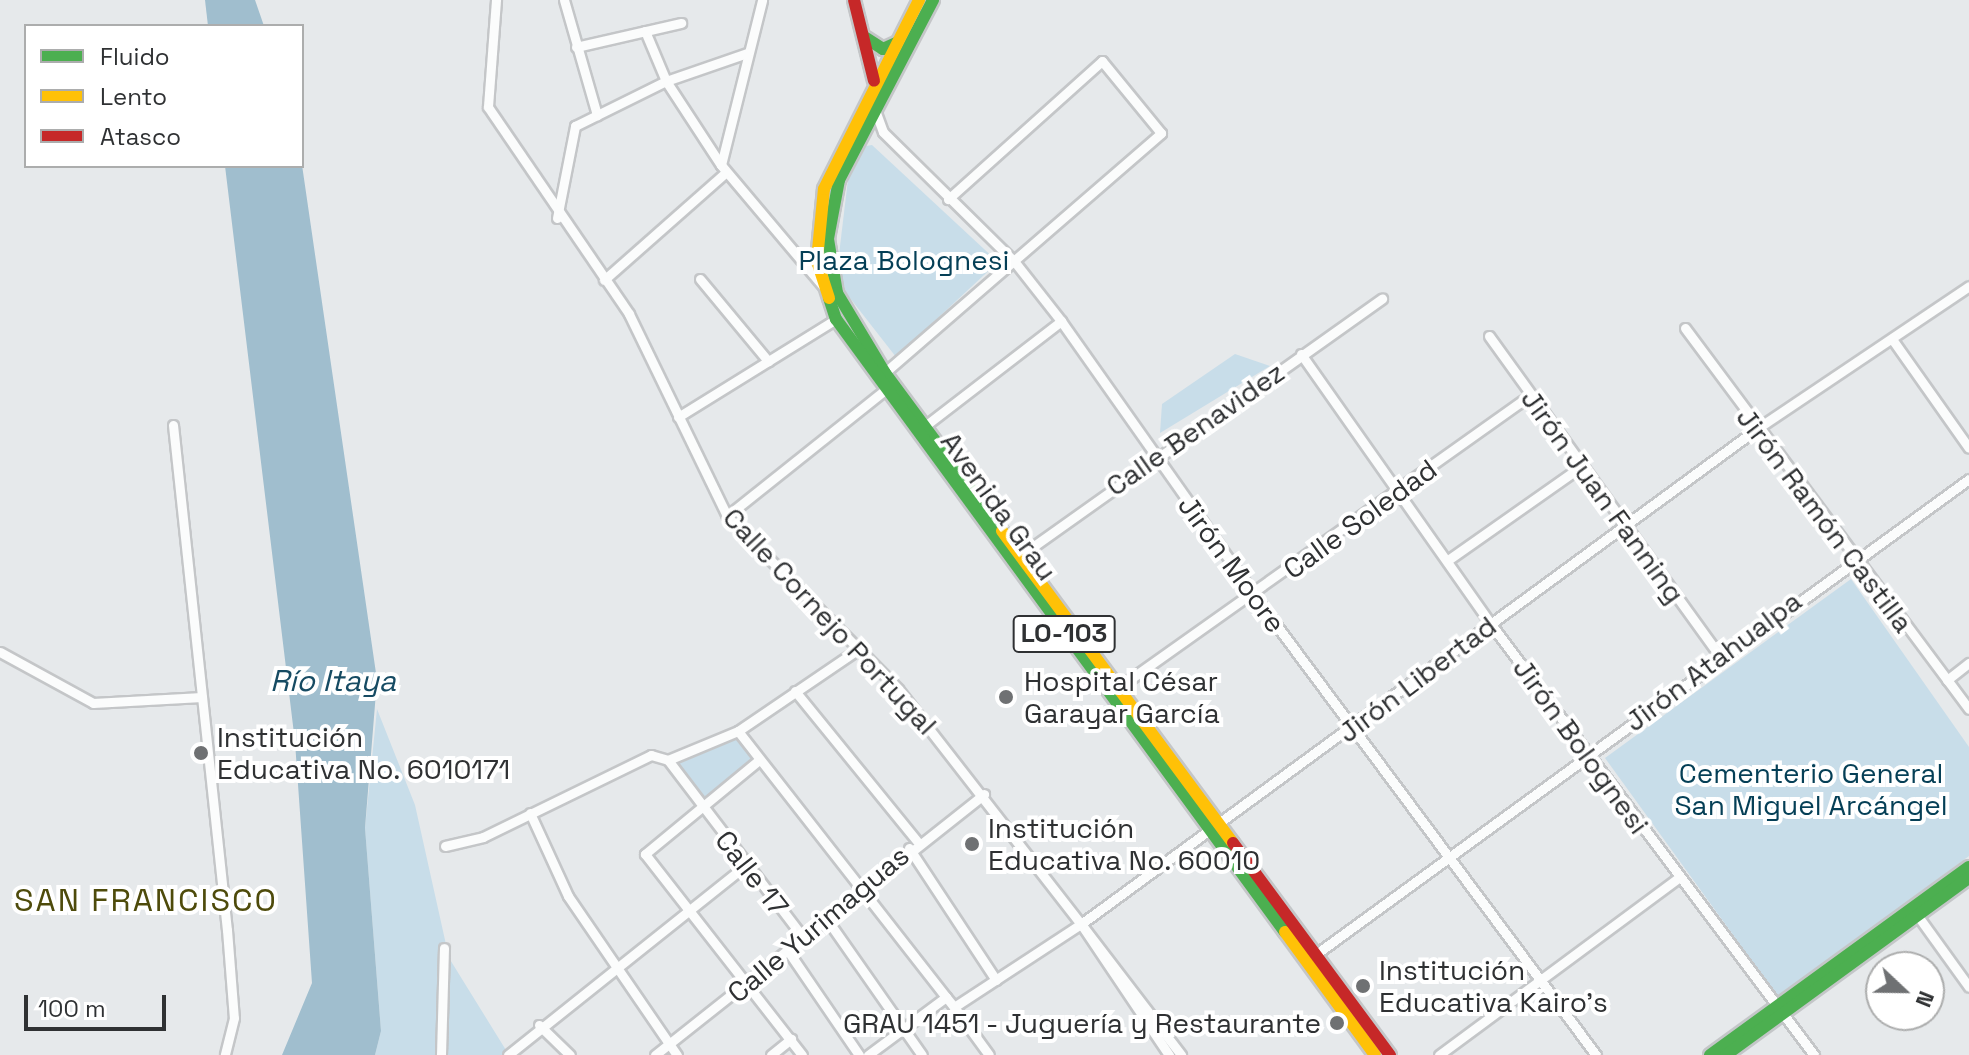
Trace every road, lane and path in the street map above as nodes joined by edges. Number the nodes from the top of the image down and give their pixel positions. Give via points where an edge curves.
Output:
1 (496, 0) edge
2 (564, 0) edge
3 (762, 0) edge
4 (854, 0) edge
5 (919, 0) edge
6 (933, 0) edge
7 (681, 23) dead end
8 (645, 31) junction
9 (866, 38) junction
10 (896, 43) junction
11 (576, 47) junction
12 (747, 53) junction
13 (666, 81) junction
14 (874, 81) junction
15 (875, 109) junction
16 (597, 115) junction
17 (723, 168) junction
18 (948, 199) junction
19 (557, 218) junction
20 (1014, 261) junction
21 (700, 279) dead end
22 (604, 280) junction
23 (823, 286) junction
24 (1969, 286) edge
25 (1382, 299) dead end
26 (836, 319) junction
27 (1061, 321) junction
28 (1685, 328) dead end
29 (1489, 336) dead end
30 (1892, 339) junction
31 (1301, 354) junction
32 (768, 361) junction
33 (885, 381) junction
34 (1529, 396) junction
35 (678, 417) junction
36 (173, 425) dead end
37 (1758, 428) junction
38 (920, 430) junction
39 (1969, 448) edge
40 (1155, 456) junction
41 (1579, 468) junction
42 (1969, 479) edge
43 (1399, 494) junction
44 (727, 516) junction
45 (1623, 526) junction
46 (1853, 558) junction
47 (1015, 559) junction
48 (1448, 560) junction
49 (1254, 595) junction
50 (1490, 623) junction
51 (860, 648) junction
52 (0, 652) edge
53 (1719, 655) junction
54 (1969, 663) edge
55 (1947, 680) junction
56 (795, 691) junction
57 (1114, 691) junction
58 (202, 697) junction
59 (1969, 709) edge
60 (1352, 730) junction
61 (738, 731) junction
62 (1588, 755) junction
63 (668, 760) junction
64 (759, 760) junction
65 (984, 794) junction
66 (702, 808) junction
67 (530, 813) junction
68 (1218, 828) junction
69 (913, 845) junction
70 (445, 846) dead end
71 (1447, 857) junction
72 (745, 866) junction
73 (1969, 867) edge
74 (1678, 878) junction
75 (1969, 878) edge
76 (862, 887) junction
77 (692, 909) junction
78 (1914, 911) junction
79 (826, 918) junction
80 (1081, 924) junction
81 (803, 937) junction
82 (444, 948) dead end
83 (788, 951) junction
84 (1310, 958) junction
85 (623, 966) junction
86 (996, 980) junction
87 (1540, 981) junction
88 (750, 982) junction
89 (1969, 987) edge
90 (946, 997) junction
91 (954, 1007) junction
92 (1779, 1011) junction
93 (539, 1025) junction
94 (903, 1026) junction
95 (791, 1039) junction
96 (673, 1043) junction
97 (225, 1055) edge
98 (441, 1055) edge
99 (508, 1055) edge
100 (570, 1055) edge
101 (655, 1055) edge
102 (677, 1055) edge
103 (771, 1055) edge
104 (802, 1055) edge
105 (859, 1055) edge
106 (868, 1055) edge
107 (922, 1055) edge
108 (989, 1055) edge
109 (1169, 1055) edge
110 (1181, 1055) edge
111 (1375, 1055) edge
112 (1390, 1055) edge
113 (1439, 1055) edge
114 (1596, 1055) edge
115 (1710, 1055) edge
116 (1726, 1055) edge
117 (1814, 1055) edge

1 - 19 street, Calle Cornejo Portugal via 488,107
2 - 11 street
3 - 12 street
4 - 9 main road
5 - 10 main road, LO-103
6 - 15 main road, LO-103
7 - 8 street
8 - 11 street
8 - 13 street, Avenida Grau
9 - 10 main road via 883,49
9 - 14 main road
10 - 14 main road, LO-103
11 - 16 street
12 - 13 street
12 - 17 street
13 - 16 street
13 - 17 street, Avenida Grau
14 - 15 street, Jirón Moore
14 - 23 main road, Avenida Grau / LO-103 via 824,189 816,234
15 - 18 street, Jirón Moore via 883,132
15 - 33 main road, LO-103 via 839,180 829,264 837,293
16 - 19 street via 573,131
17 - 22 street
17 - 23 street, Avenida Grau
18 - 20 street, Jirón Moore
18 - 20 street via 1102,61 1161,133
19 - 22 street, Calle Cornejo Portugal
20 - 27 street, Jirón Moore
20 - 33 street
21 - 32 street
22 - 35 street, Calle Cornejo Portugal via 642,338
23 - 26 main road, Avenida Grau / LO-103
24 - 30 street, Jirón Libertad
25 - 31 street, Calle Benavidez
26 - 32 street
26 - 33 main road, Avenida Grau / LO-103
27 - 38 street
27 - 40 street, Jirón Moore
28 - 37 street, Jirón Ramón Castilla
29 - 34 street, Jirón Juan Fanning
30 - 37 street, Jirón Libertad
30 - 39 street
31 - 40 street, Calle Benavidez
31 - 43 street, Jirón Bolognesi
32 - 35 street
33 - 38 main road, Avenida Grau / LO-103
33 - 44 street
34 - 41 street, Jirón Juan Fanning
34 - 43 street, Calle Soledad
35 - 44 street, Calle Cornejo Portugal
36 - 58 street
37 - 45 street, Jirón Libertad
37 - 46 street, Jirón Ramón Castilla
38 - 47 main road, Avenida Grau / LO-103
40 - 47 street, Calle Benavidez
40 - 49 street, Jirón Moore
41 - 45 street, Jirón Juan Fanning
41 - 48 street
42 - 46 street, Jirón Atahualpa
43 - 48 street, Jirón Bolognesi
43 - 49 street, Calle Soledad
44 - 51 street, Calle Cornejo Portugal
45 - 50 street, Jirón Libertad
45 - 53 street, Jirón Juan Fanning
46 - 53 street, Jirón Atahualpa
46 - 55 street, Jirón Ramón Castilla
47 - 57 main road, Avenida Grau / LO-103
48 - 50 street, Jirón Bolognesi
49 - 57 street, Calle Soledad
49 - 60 street, Jirón Moore
50 - 60 street, Jirón Libertad
50 - 62 street, Jirón Bolognesi
51 - 56 street
51 - 65 street, Calle Cornejo Portugal
52 - 58 street via 93,703
53 - 62 street, Jirón Atahualpa
54 - 55 street
55 - 59 street, Jirón Ramón Castilla
56 - 61 street
56 - 69 street
57 - 68 main road, Avenida Grau / LO-103
58 - 97 street via 234,1018
60 - 68 street, Jirón Libertad
60 - 71 street, Jirón Moore
61 - 63 street
61 - 64 street
62 - 71 street, Jirón Atahualpa
62 - 74 street, Jirón Bolognesi
63 - 66 street, Calle 17
63 - 67 street via 651,755
64 - 66 street
64 - 76 street
65 - 69 street, Calle Yurimaguas
65 - 80 street, Calle Cornejo Portugal
66 - 72 street, Calle 17
66 - 77 street via 645,854
67 - 70 street
67 - 85 street via 568,896
68 - 80 street, Jirón Libertad
68 - 84 main road, Avenida Grau / LO-103
69 - 76 street, Calle Yurimaguas
69 - 86 street
71 - 84 street, Jirón Atahualpa
71 - 87 street, Jirón Moore
72 - 77 street
72 - 81 street, Calle 17
73 - 78 main road
74 - 87 street
74 - 92 street, Jirón Bolognesi
75 - 78 main road
76 - 79 street, Calle Yurimaguas
76 - 90 street
77 - 85 street
77 - 88 street
78 - 89 street
78 - 92 main road
79 - 81 street, Calle Yurimaguas
79 - 94 street
80 - 86 street, Jirón Libertad
80 - 109 street
80 - 110 street
81 - 83 street, Calle Yurimaguas
82 - 98 street
83 - 88 street, Calle Yurimaguas
83 - 105 street
84 - 111 main road, Avenida Grau / LO-103
84 - 112 main road, Avenida Grau / LO-103
85 - 93 street
85 - 96 street
86 - 91 street, Jirón Libertad
87 - 113 street
87 - 114 street, Jirón Moore
88 - 95 street
88 - 96 street, Calle Yurimaguas
90 - 91 street
90 - 94 street
91 - 108 street
92 - 115 main road
92 - 116 main road
92 - 117 street, Jirón Bolognesi
93 - 99 street
93 - 100 street
94 - 106 street
94 - 107 street
95 - 103 street
95 - 104 street
96 - 101 street, Calle Yurimaguas
96 - 102 street

